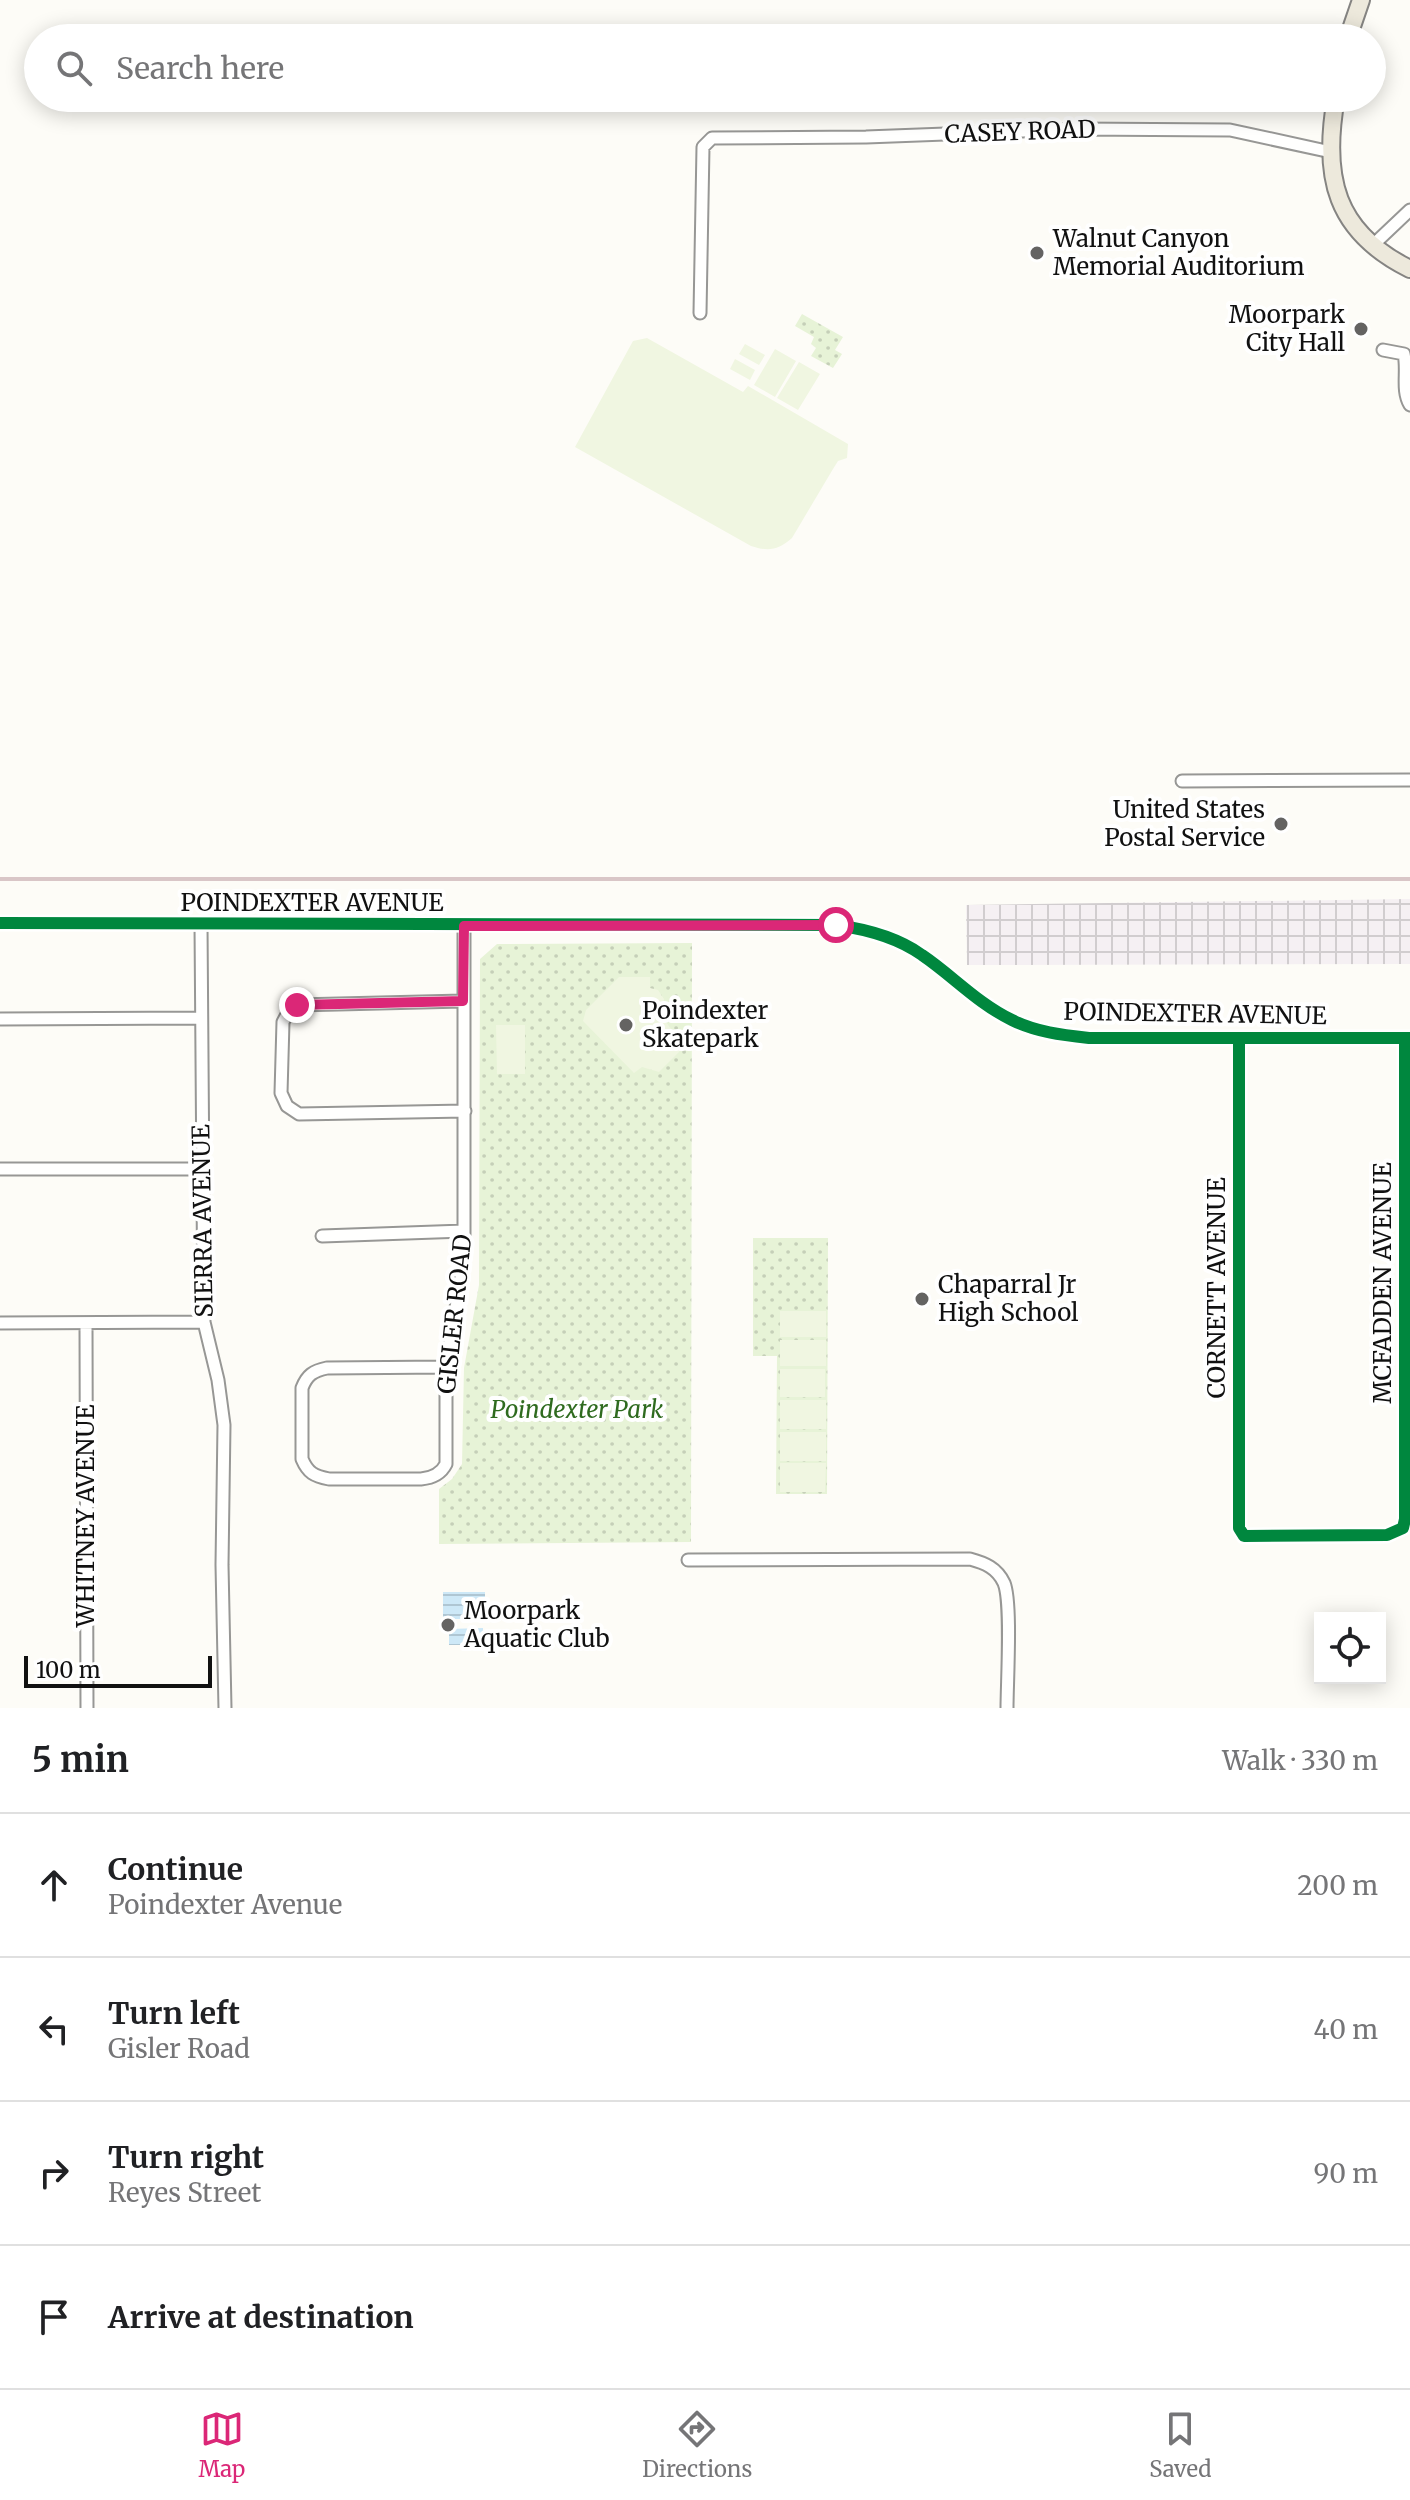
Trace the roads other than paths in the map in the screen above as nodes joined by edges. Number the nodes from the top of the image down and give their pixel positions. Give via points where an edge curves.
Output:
1 (1361, 0) edge
2 (1353, 24) edge
3 (1335, 112) edge
4 (1331, 152) junction
5 (1410, 210) edge
6 (1373, 245) junction
7 (1410, 269) edge
8 (700, 313) dead end
9 (1383, 350) dead end
10 (1410, 405) edge
11 (1410, 780) edge
12 (1182, 781) dead end
13 (0, 923) edge
14 (201, 924) junction
15 (464, 926) junction
16 (463, 1001) junction
17 (201, 1018) junction
18 (0, 1019) edge
19 (1408, 1038) edge
20 (1239, 1039) junction
21 (465, 1111) junction
22 (0, 1169) edge
23 (202, 1169) junction
24 (464, 1231) junction
25 (322, 1236) dead end
26 (204, 1322) junction
27 (0, 1323) edge
28 (86, 1323) junction
29 (446, 1367) junction
30 (1244, 1536) joint
31 (688, 1560) dead end
32 (87, 1708) edge
33 (225, 1708) edge
34 (1007, 1708) edge

1 - 2 main road
3 - 4 main road
4 - 6 main road via 1342,205 1353,226
4 - 8 street, CASEY ROAD via 1219,130 712,138 703,147
5 - 6 street
6 - 7 main road
9 - 10 street via 1404,354
11 - 12 street
13 - 14 street, POINDEXTER AVENUE
14 - 15 street, POINDEXTER AVENUE
14 - 17 street, SIERRA AVENUE
15 - 16 street, GISLER ROAD
15 - 20 street, POINDEXTER AVENUE via 858,928 922,954 990,1008 1039,1031 1089,1038
16 - 21 street, GISLER ROAD
16 - 21 street via 297,1005 283,1022 283,1100 292,1111 307,1115
17 - 18 street
17 - 23 street, SIERRA AVENUE
19 - 20 street, POINDEXTER AVENUE
19 - 30 street, MCFADDEN AVENUE via 1403,1528 1387,1535
20 - 30 street, CORNETT AVENUE via 1239,1528
21 - 24 street, GISLER ROAD
22 - 23 street
23 - 26 street, SIERRA AVENUE
24 - 25 street
24 - 29 street, GISLER ROAD
26 - 28 street
26 - 33 street, SIERRA AVENUE via 224,1425
27 - 28 street
28 - 32 street, WHITNEY AVENUE
29 - 29 street, GISLER ROAD via 314,1371 302,1388 306,1470 344,1479 431,1478 443,1470
31 - 34 street via 970,1559 995,1569 1007,1595

